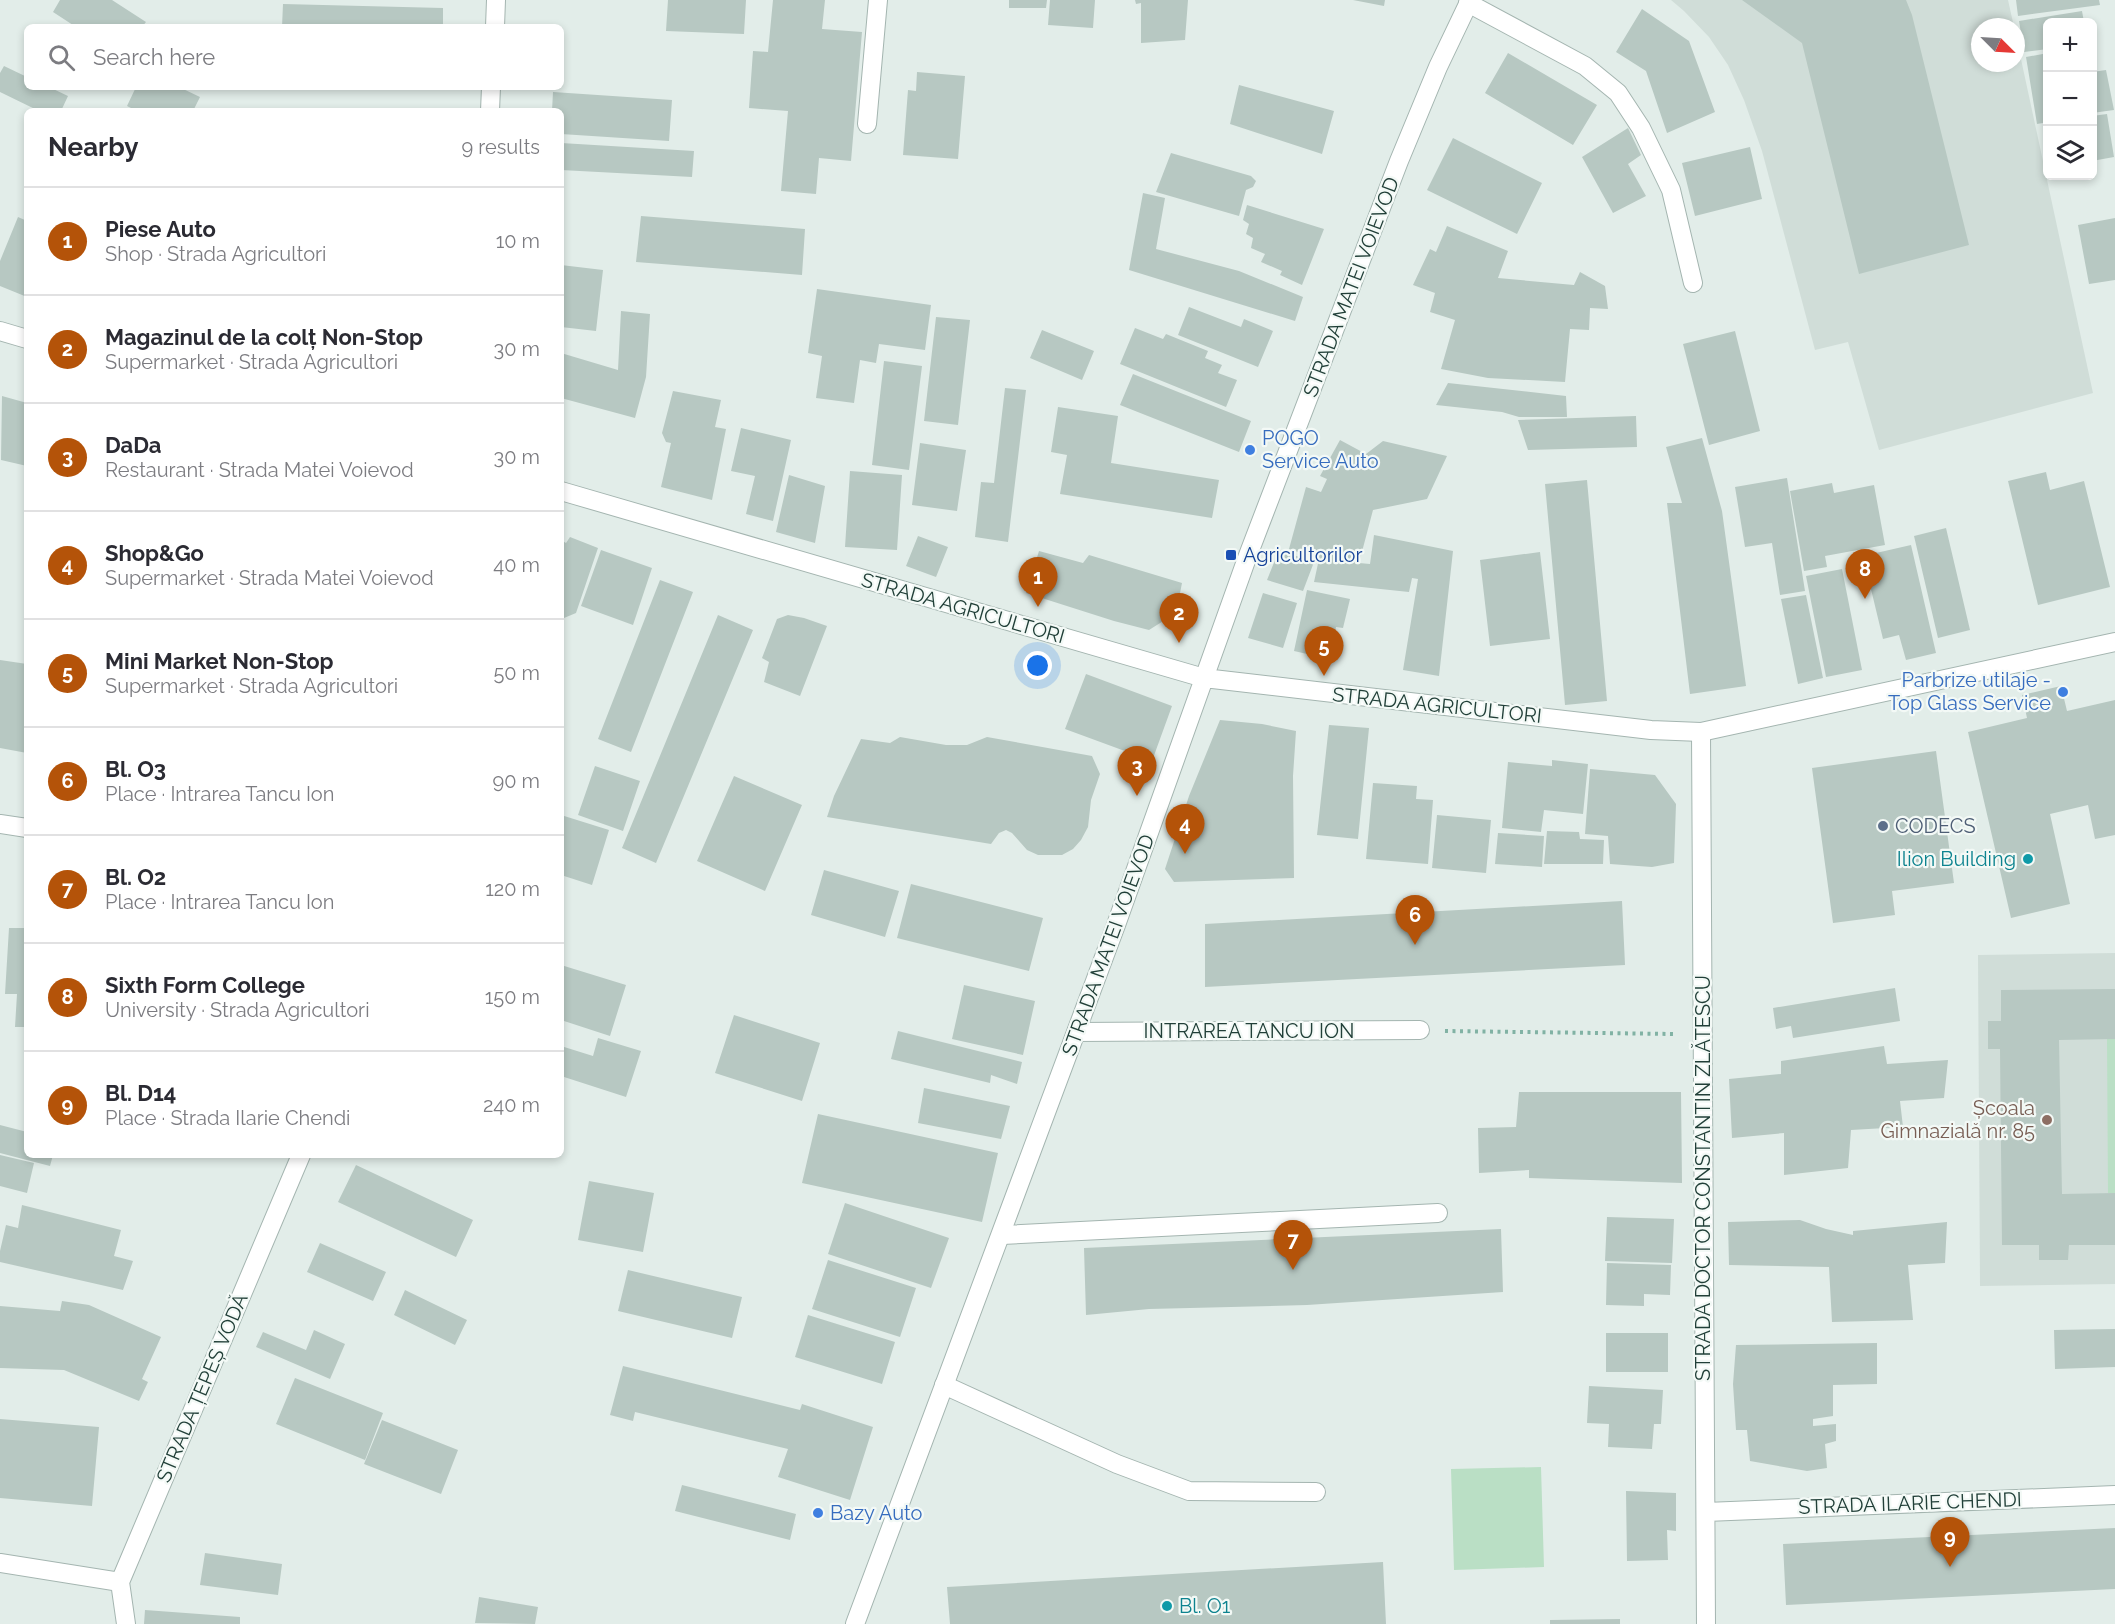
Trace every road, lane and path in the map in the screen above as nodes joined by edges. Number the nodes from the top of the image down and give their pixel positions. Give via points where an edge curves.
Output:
1 (496, 0) edge
2 (878, 0) edge
3 (1469, 2) edge
4 (495, 24) edge
5 (491, 90) edge
6 (490, 108) edge
7 (867, 124) dead end
8 (1693, 283) dead end
9 (0, 331) edge
10 (24, 338) edge
11 (564, 492) edge
12 (2115, 642) edge
13 (1204, 678) junction
14 (1701, 732) junction
15 (0, 824) edge
16 (24, 828) edge
17 (1420, 1030) joint
18 (1077, 1032) junction
19 (1702, 1035) junction
20 (300, 1158) edge
21 (1438, 1213) dead end
22 (1002, 1235) junction
23 (944, 1385) junction
24 (1316, 1492) dead end
25 (2115, 1495) edge
26 (1706, 1512) junction
27 (0, 1563) edge
28 (120, 1582) junction
29 (126, 1624) edge
30 (855, 1624) edge
31 (1706, 1624) edge

1 - 4 street
2 - 7 street
3 - 8 street via 1586,66 1618,93 1641,128 1671,190
3 - 13 street, STRADA MATEI VOIEVOD via 1399,161
5 - 6 street
9 - 10 street
11 - 13 street, STRADA AGRICULTORI
12 - 14 street, STRADA AGRICULTORI
13 - 14 street, STRADA AGRICULTORI via 1652,730
13 - 18 street, STRADA MATEI VOIEVOD
14 - 19 street, STRADA DOCTOR CONSTANTIN ZLĂTESCU
15 - 16 street
17 - 18 street, INTRAREA TANCU ION
17 - 19 path
18 - 22 street, STRADA MATEI VOIEVOD
19 - 26 street, STRADA DOCTOR CONSTANTIN ZLĂTESCU
20 - 28 street, STRADA ȚEPEȘ VODĂ
21 - 22 street
22 - 23 street, STRADA MATEI VOIEVOD
23 - 24 street via 1117,1464 1189,1491
23 - 30 street, STRADA MATEI VOIEVOD
25 - 26 street, STRADA ILARIE CHENDI
26 - 31 street, STRADA DOCTOR CONSTANTIN ZLĂTESCU
27 - 28 street
28 - 29 street

